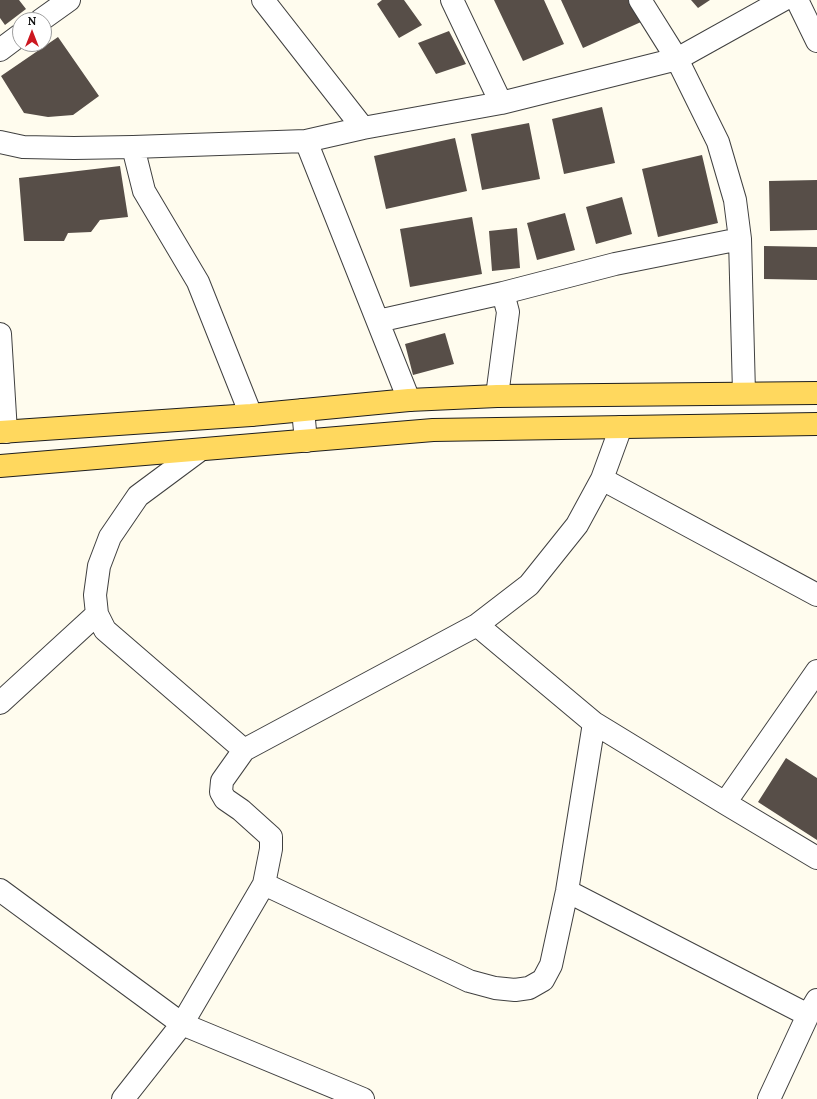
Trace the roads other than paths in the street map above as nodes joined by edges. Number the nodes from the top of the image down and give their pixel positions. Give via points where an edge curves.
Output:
1 (69, 0) edge
2 (263, 0) edge
3 (452, 0) edge
4 (640, 0) edge
5 (783, 0) edge
6 (797, 0) edge
7 (52, 12) edge
8 (12, 41) edge
9 (817, 41) edge
10 (0, 50) edge
11 (677, 59) junction
12 (501, 103) junction
13 (363, 128) junction
14 (306, 141) junction
15 (0, 142) edge
16 (133, 147) junction
17 (740, 239) junction
18 (503, 293) junction
19 (378, 321) junction
20 (0, 334) edge
21 (817, 392) edge
22 (744, 393) junction
23 (497, 396) junction
24 (409, 400) junction
25 (302, 410) junction
26 (251, 415) junction
27 (817, 424) edge
28 (621, 427) junction
29 (3, 432) edge
30 (306, 441) junction
31 (200, 450) junction
32 (0, 466) edge
33 (602, 479) junction
34 (817, 595) edge
35 (97, 614) junction
36 (477, 625) junction
37 (817, 671) edge
38 (0, 702) edge
39 (594, 723) junction
40 (244, 750) junction
41 (724, 804) junction
42 (817, 858) edge
43 (264, 884) junction
44 (0, 890) edge
45 (566, 891) junction
46 (812, 1007) edge
47 (182, 1024) junction
48 (123, 1099) edge
49 (363, 1099) edge
50 (769, 1099) edge

1 - 7 street
2 - 13 street
3 - 12 street
4 - 11 street
5 - 11 street
6 - 9 street
8 - 10 street
11 - 12 street
11 - 17 street via 718,142 735,200
12 - 13 street
13 - 14 street
14 - 16 street
14 - 19 street
15 - 16 street via 23,147
16 - 26 street via 144,191 198,282
17 - 18 street via 615,264
17 - 22 street
18 - 19 street
18 - 23 street via 508,312
19 - 24 street
20 - 29 street
21 - 22 main road
22 - 23 main road
23 - 24 main road
24 - 25 main road
25 - 26 main road
25 - 30 street
26 - 29 main road
27 - 28 main road
28 - 30 main road via 434,430
28 - 33 street
30 - 31 main road
31 - 32 main road
31 - 35 street via 138,496 110,537 98,566 95,595
33 - 34 street
33 - 36 street via 577,525 529,585
35 - 38 street
35 - 40 street via 105,630
36 - 39 street
36 - 40 street
37 - 41 street
39 - 41 street
39 - 45 street
40 - 43 street via 222,781 221,792 225,799 271,837
41 - 42 street
43 - 45 street via 469,981 515,990 529,988 543,980 551,965
43 - 47 street
44 - 47 street
45 - 46 street
46 - 50 street
47 - 48 street
47 - 49 street

